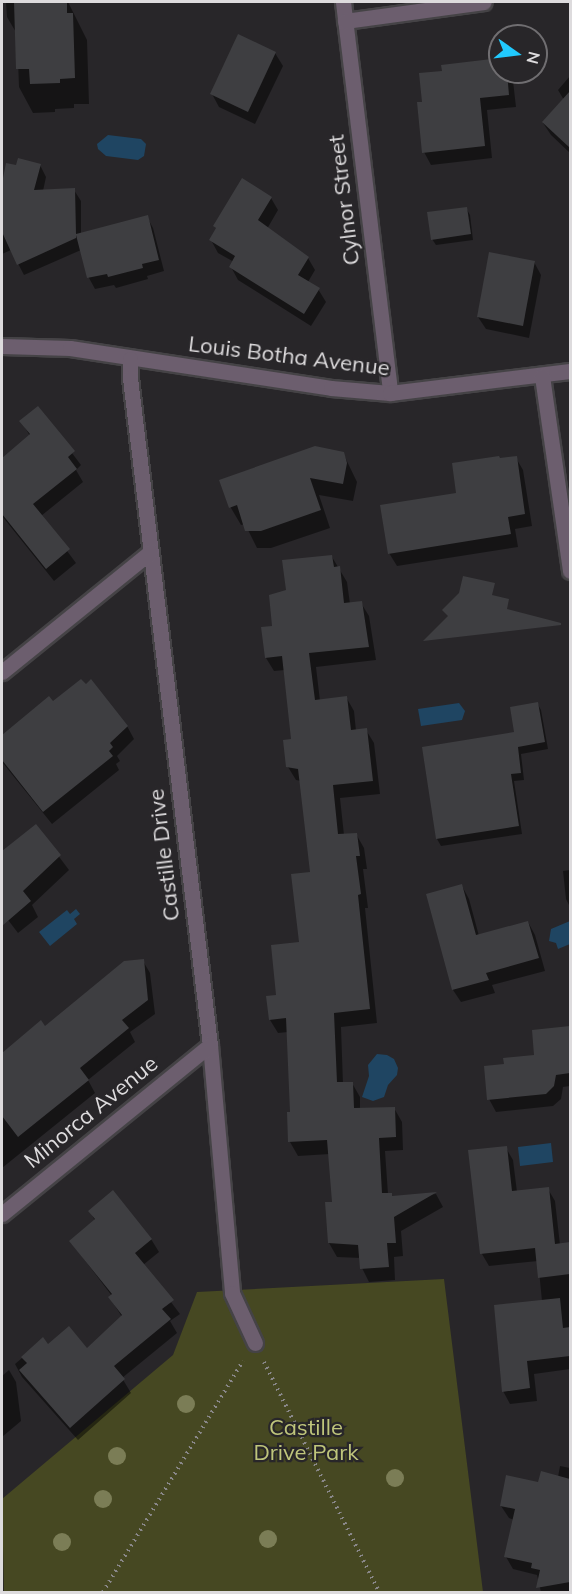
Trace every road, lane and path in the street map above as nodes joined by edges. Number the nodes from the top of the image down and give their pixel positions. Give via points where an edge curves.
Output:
1 (343, 2) edge
2 (484, 2) edge
3 (345, 21) junction
4 (2, 346) edge
5 (130, 359) junction
6 (570, 371) edge
7 (542, 376) junction
8 (390, 393) junction
9 (150, 552) junction
10 (570, 571) edge
11 (2, 672) edge
12 (210, 1045) junction
13 (2, 1214) edge
14 (255, 1342) junction
15 (104, 1593) edge
16 (379, 1593) edge

1 - 3 street, Cylnor Street
2 - 3 street
3 - 8 street, Cylnor Street
4 - 5 street, Louis Botha Avenue via 70,348
5 - 8 street, Louis Botha Avenue
5 - 9 street, Castille Drive
6 - 7 street, Louis Botha Avenue
7 - 8 street, Louis Botha Avenue
7 - 10 street
9 - 11 street
9 - 12 street, Castille Drive
12 - 13 street, Minorca Avenue
12 - 14 street, Castille Drive via 232,1293
14 - 15 path
14 - 16 path

